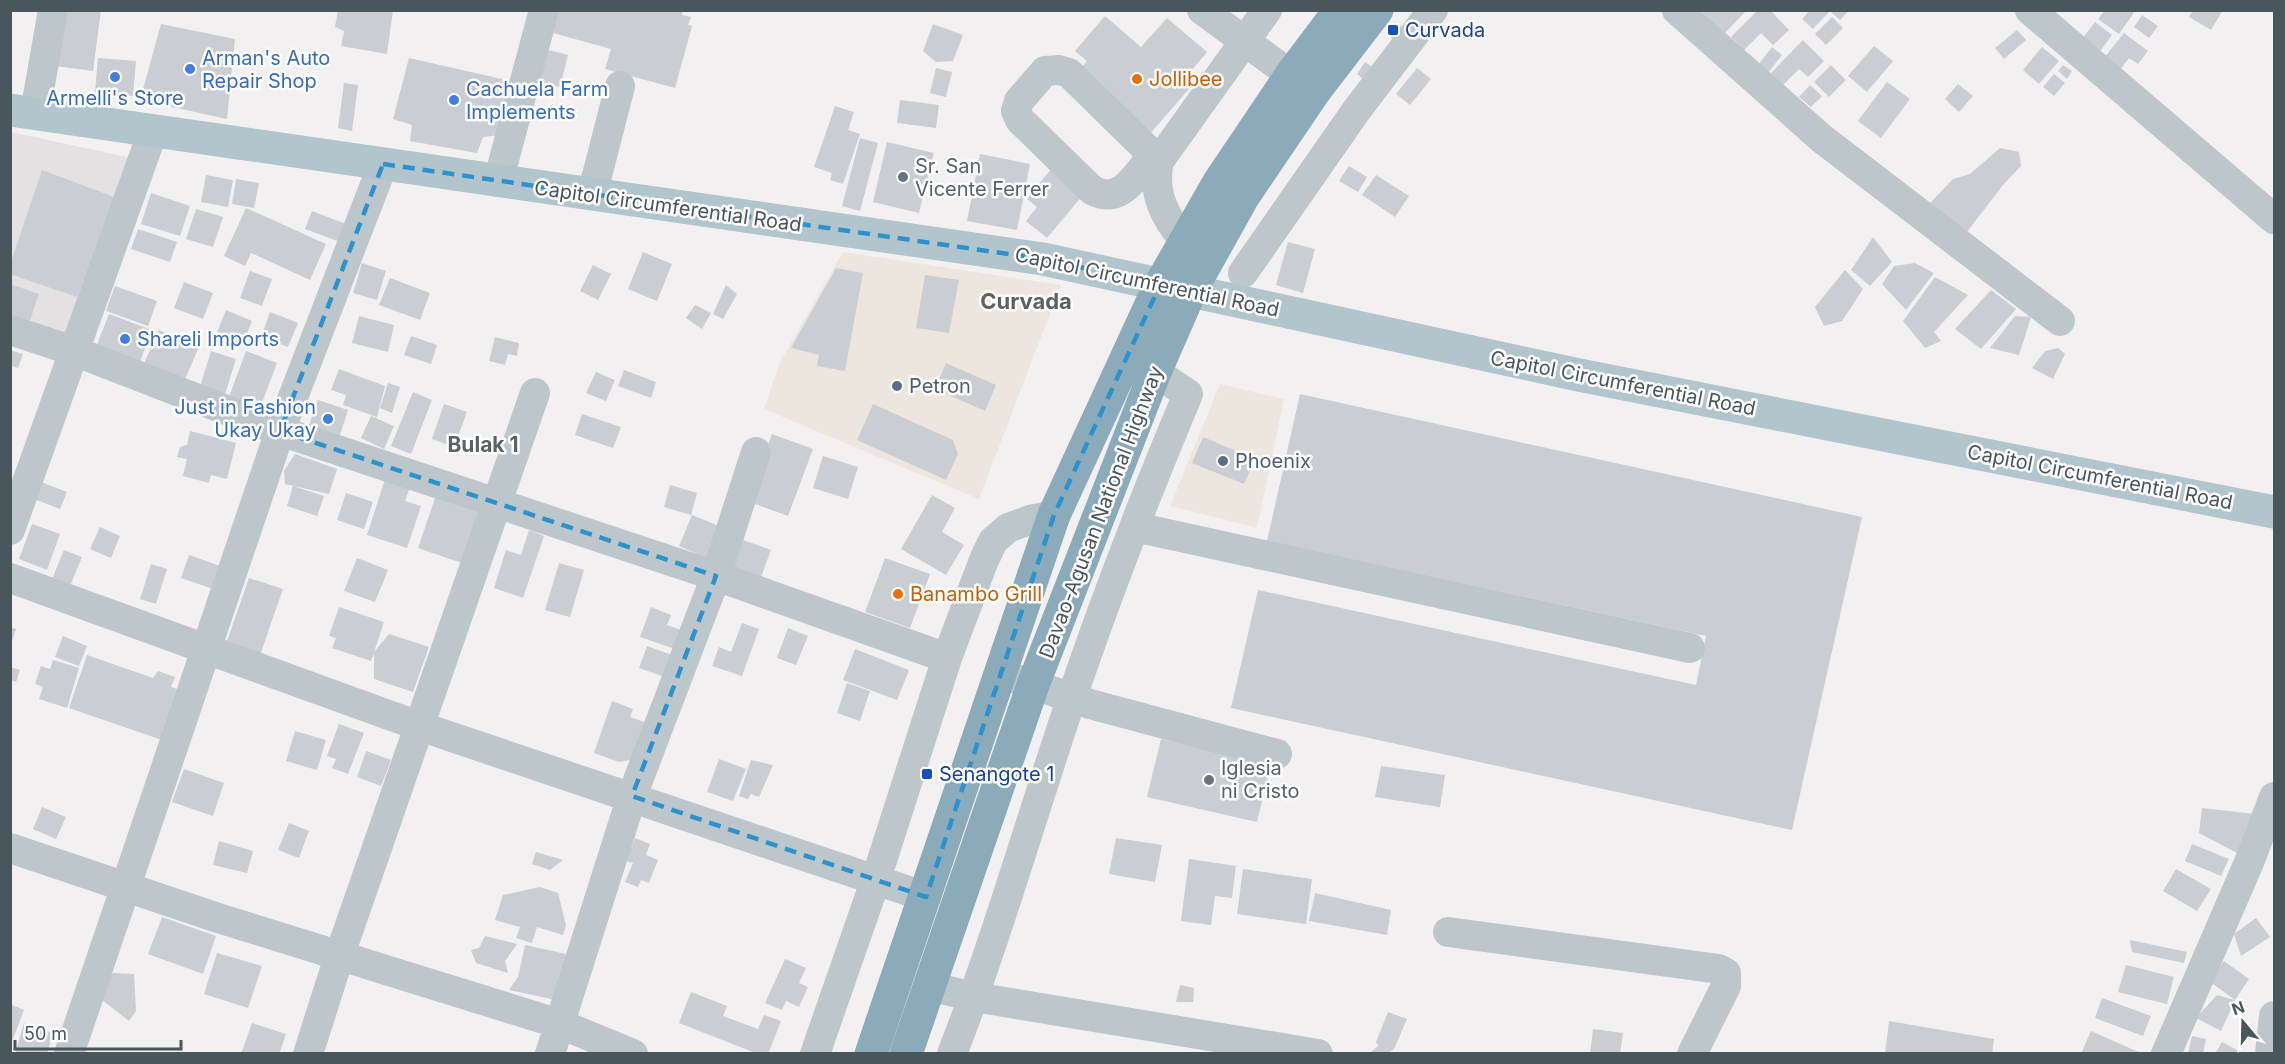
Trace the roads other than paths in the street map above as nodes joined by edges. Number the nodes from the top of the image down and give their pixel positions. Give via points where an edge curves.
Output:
1 (53, 10) edge
2 (544, 10) edge
3 (1202, 10) edge
4 (1267, 10) edge
5 (1340, 10) edge
6 (1377, 10) edge
7 (1433, 10) edge
8 (1677, 10) edge
9 (2030, 10) edge
10 (1244, 40) junction
11 (1291, 75) junction
12 (620, 86) dead end
13 (23, 112) edge
14 (153, 131) junction
15 (1156, 158) junction
16 (383, 164) junction
17 (498, 182) junction
18 (592, 195) junction
19 (1243, 197) junction
20 (1280, 218) junction
21 (2274, 219) edge
22 (1185, 241) junction
23 (1243, 273) dead end
24 (1175, 289) junction
25 (2060, 321) dead end
26 (10, 330) edge
27 (74, 351) junction
28 (1155, 372) junction
29 (535, 393) dead end
30 (280, 431) junction
31 (756, 452) dead end
32 (1124, 452) junction
33 (1158, 465) junction
34 (496, 503) junction
35 (2274, 512) edge
36 (1054, 515) junction
37 (1135, 527) junction
38 (10, 530) edge
39 (716, 576) junction
40 (10, 578) edge
41 (1690, 648) dead end
42 (206, 651) junction
43 (947, 658) junction
44 (999, 673) junction
45 (1033, 685) junction
46 (1072, 698) junction
47 (419, 726) junction
48 (1277, 754) dead end
49 (632, 796) junction
50 (2274, 797) edge
51 (10, 848) edge
52 (2262, 856) edge
53 (876, 879) junction
54 (126, 888) junction
55 (926, 897) junction
56 (1448, 932) dead end
57 (339, 957) junction
58 (929, 986) junction
59 (974, 997) junction
60 (2274, 1016) edge
61 (560, 1024) junction
62 (69, 1053) edge
63 (308, 1053) edge
64 (550, 1053) edge
65 (633, 1053) edge
66 (815, 1053) edge
67 (871, 1053) edge
68 (906, 1053) edge
69 (952, 1053) edge
70 (1318, 1053) edge
71 (1692, 1053) edge
72 (2166, 1053) edge
73 (2270, 1053) edge

1 - 13 street
2 - 17 street
3 - 10 street
4 - 10 street
5 - 11 highway, Davao-Agusan National Highway
6 - 19 highway, Davao-Agusan National Highway via 1314,92
7 - 20 street
8 - 25 street via 1821,138
9 - 21 street
10 - 11 street
10 - 15 street
11 - 22 highway, Davao-Agusan National Highway via 1219,182
12 - 18 street
13 - 14 main road, Capitol Circumferential Road
14 - 16 main road, Capitol Circumferential Road
14 - 27 street
15 - 15 street via 1069,74 1059,70 1045,72 1019,101 1016,111 1020,120 1099,194 1122,193
15 - 22 street via 1158,195 1171,225
16 - 17 main road, Capitol Circumferential Road
16 - 30 street
17 - 18 main road, Capitol Circumferential Road
18 - 24 main road, Capitol Circumferential Road via 1043,259
19 - 20 street
19 - 24 highway, Davao-Agusan National Highway
20 - 23 street
22 - 24 highway, Davao-Agusan National Highway
24 - 28 highway, Davao-Agusan National Highway
24 - 35 main road, Capitol Circumferential Road via 1579,375
24 - 36 highway, Davao-Agusan National Highway
26 - 27 street
27 - 30 street
27 - 38 street
28 - 32 highway, Davao-Agusan National Highway
28 - 33 street via 1188,394
29 - 34 street
30 - 34 street
30 - 42 street
31 - 39 street
32 - 33 street
32 - 45 highway, Davao-Agusan National Highway
33 - 37 street
34 - 39 street
34 - 47 street
36 - 43 street via 1008,528 993,541
36 - 44 highway, Davao-Agusan National Highway
37 - 41 street
37 - 46 street
39 - 43 street
39 - 49 street
40 - 42 street
42 - 47 street
42 - 54 street
43 - 53 street
44 - 45 street
44 - 55 highway, Davao-Agusan National Highway
45 - 46 street
45 - 58 highway, Davao-Agusan National Highway
46 - 48 street
46 - 59 street
47 - 49 street
47 - 57 street
49 - 53 street
49 - 61 street
50 - 52 street
51 - 54 street
52 - 72 street
53 - 55 street
53 - 66 street
54 - 57 street
54 - 62 street
55 - 67 highway, Davao-Agusan National Highway
56 - 71 street via 1719,969 1726,973 1726,986
57 - 61 street
57 - 63 street
58 - 59 street
58 - 68 highway, Davao-Agusan National Highway
59 - 69 street
59 - 70 street
60 - 73 street
61 - 64 street
61 - 65 street

